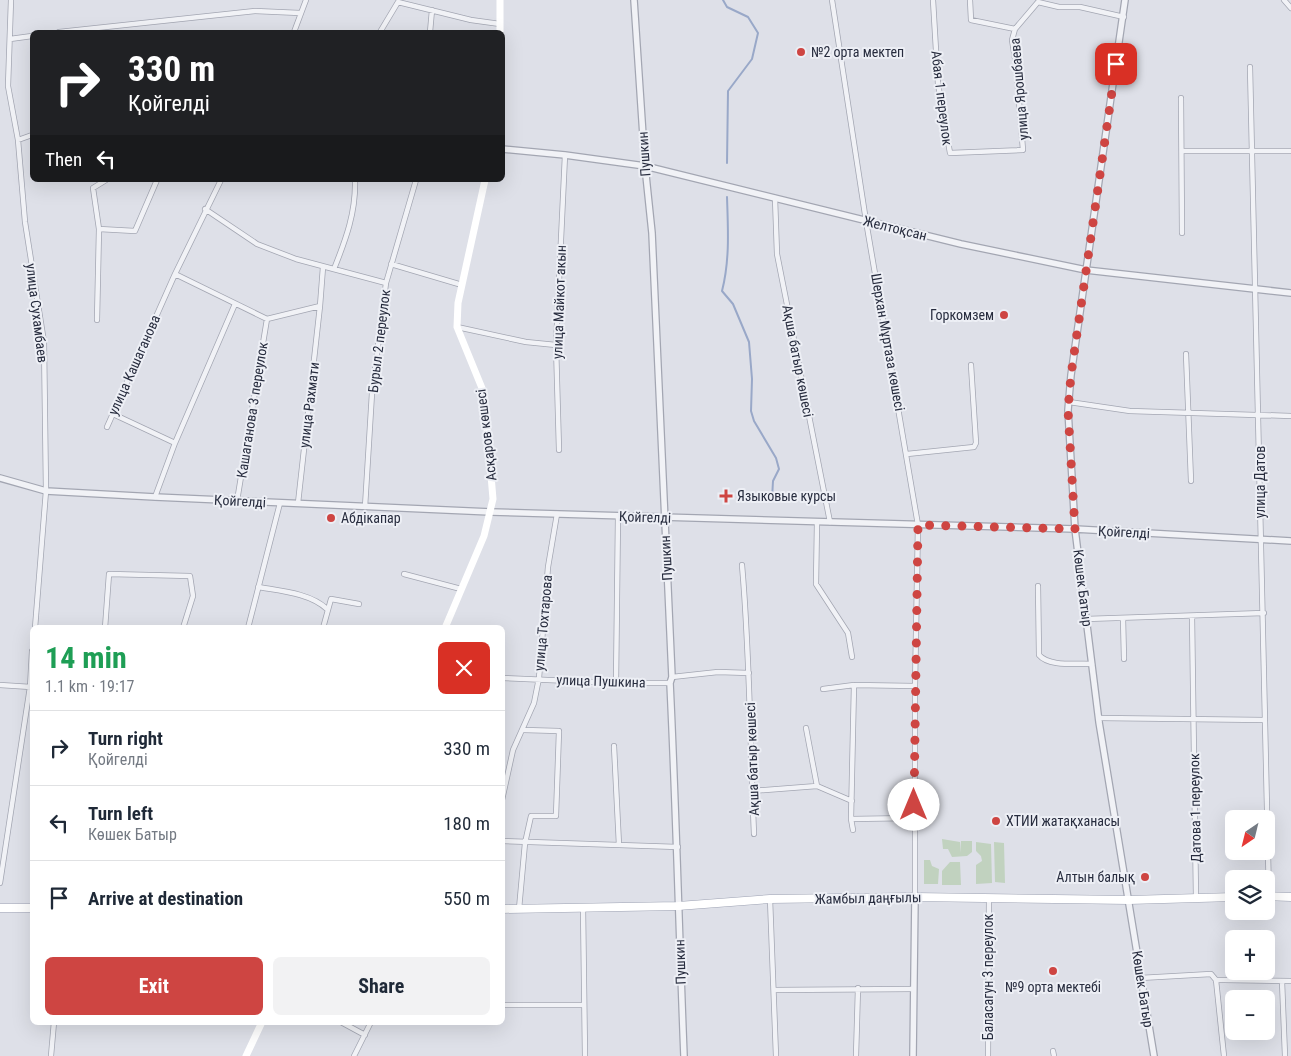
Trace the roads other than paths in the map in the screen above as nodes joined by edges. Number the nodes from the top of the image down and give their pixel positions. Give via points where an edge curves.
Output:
1 (12, 0) edge
2 (306, 0) edge
3 (500, 0) edge
4 (634, 0) edge
5 (832, 0) edge
6 (933, 0) edge
7 (970, 0) edge
8 (1125, 0) edge
9 (1284, 0) edge
10 (1038, 1) edge
11 (1291, 8) edge
12 (432, 10) junction
13 (300, 13) junction
14 (1124, 17) junction
15 (500, 24) junction
16 (1015, 29) junction
17 (77, 30) edge
18 (295, 30) edge
19 (381, 30) edge
20 (430, 30) edge
21 (500, 30) edge
22 (30, 36) edge
23 (10, 38) junction
24 (1250, 67) dead end
25 (1181, 98) dead end
26 (30, 136) edge
27 (18, 140) junction
28 (505, 149) edge
29 (1023, 150) joint
30 (1183, 151) junction
31 (1291, 151) edge
32 (1253, 152) junction
33 (565, 155) junction
34 (645, 166) junction
35 (103, 182) edge
36 (157, 182) edge
37 (220, 182) edge
38 (355, 182) edge
39 (415, 182) edge
40 (485, 182) edge
41 (775, 198) junction
42 (205, 210) junction
43 (866, 221) junction
44 (99, 229) junction
45 (1182, 233) dead end
46 (391, 264) junction
47 (323, 267) junction
48 (334, 269) junction
49 (1086, 270) junction
50 (175, 274) junction
51 (386, 282) junction
52 (462, 285) junction
53 (1255, 288) junction
54 (1291, 293) edge
55 (235, 304) junction
56 (320, 306) junction
57 (267, 319) junction
58 (97, 320) dead end
59 (457, 327) junction
60 (556, 345) junction
61 (1186, 354) dead end
62 (971, 365) dead end
63 (1069, 402) junction
64 (113, 414) junction
65 (1188, 414) junction
66 (1260, 415) junction
67 (1291, 416) edge
68 (107, 427) dead end
69 (175, 443) junction
70 (560, 450) dead end
71 (907, 454) junction
72 (0, 478) edge
73 (1191, 481) dead end
74 (46, 491) junction
75 (155, 497) junction
76 (237, 501) junction
77 (280, 503) junction
78 (298, 504) junction
79 (366, 507) junction
80 (491, 512) junction
81 (557, 514) junction
82 (618, 516) junction
83 (664, 517) junction
84 (817, 522) junction
85 (830, 522) junction
86 (918, 525) junction
87 (1075, 529) junction
88 (1260, 539) junction
89 (1291, 541) edge
90 (742, 565) dead end
91 (404, 574) dead end
92 (1038, 586) dead end
93 (258, 587) junction
94 (462, 588) junction
95 (359, 604) dead end
96 (327, 609) junction
97 (1264, 613) junction
98 (1192, 616) junction
99 (1123, 618) junction
100 (1086, 619) junction
101 (34, 625) edge
102 (105, 625) edge
103 (184, 625) edge
104 (249, 625) edge
105 (324, 625) edge
106 (446, 625) edge
107 (852, 657) dead end
108 (1124, 659) dead end
109 (1092, 664) junction
110 (749, 673) junction
111 (505, 678) edge
112 (538, 678) junction
113 (671, 680) junction
114 (616, 683) junction
115 (0, 685) edge
116 (854, 685) junction
117 (915, 686) junction
118 (30, 687) edge
119 (823, 689) dead end
120 (30, 693) edge
121 (1098, 718) junction
122 (1194, 718) junction
123 (1265, 720) junction
124 (806, 728) dead end
125 (524, 730) junction
126 (614, 746) dead end
127 (817, 786) junction
128 (505, 788) edge
129 (752, 791) junction
130 (852, 801) junction
131 (914, 818) junction
132 (851, 819) junction
133 (854, 830) dead end
134 (754, 834) dead end
135 (505, 841) edge
136 (525, 843) junction
137 (619, 845) junction
138 (678, 847) junction
139 (1268, 870) edge
140 (0, 883) edge
141 (1275, 896) edge
142 (1291, 896) edge
143 (915, 897) junction
144 (1225, 897) edge
145 (989, 898) junction
146 (1196, 898) junction
147 (770, 899) junction
148 (1130, 900) junction
149 (678, 906) junction
150 (583, 907) junction
151 (0, 908) edge
152 (30, 908) edge
153 (505, 909) edge
154 (519, 909) junction
155 (1140, 978) junction
156 (1216, 980) junction
157 (1291, 980) edge
158 (1282, 981) junction
159 (858, 988) junction
160 (914, 989) junction
161 (774, 990) junction
162 (505, 1005) edge
163 (584, 1005) junction
164 (54, 1025) edge
165 (261, 1025) edge
166 (347, 1025) edge
167 (370, 1025) edge
168 (365, 1035) junction
169 (51, 1056) edge
170 (246, 1056) edge
171 (354, 1056) edge
172 (585, 1056) edge
173 (684, 1056) edge
174 (776, 1056) edge
175 (856, 1056) edge
176 (912, 1056) edge
177 (988, 1056) edge
178 (1154, 1056) edge
179 (1224, 1056) edge
180 (1285, 1056) edge

1 - 23 street, улица Сухамбаев
2 - 13 street
3 - 15 main road
4 - 34 street, Пушкин
5 - 43 street, Шерхан Мұртаза көшесі
6 - 29 street, Абая 1 переулок via 938,84 948,151
7 - 16 street, улица Ярошбаева via 971,20
8 - 14 street, Көшек Батыр
9 - 11 street
10 - 14 street, улица Ярошбаева
10 - 16 street, улица Ярошбаева
12 - 15 street
12 - 19 street via 398,2
12 - 20 street
13 - 17 street via 255,11
13 - 18 street
14 - 49 street, Көшек Батыр
15 - 21 main road
16 - 29 street, улица Ярошбаева via 1012,40
22 - 23 street
23 - 27 street, улица Сухамбаев via 8,86
24 - 32 street, улица Датов
25 - 30 street
26 - 27 street
27 - 74 street, улица Сухамбаев via 23,206 44,342
28 - 33 street, Желтоқсан
30 - 32 street
30 - 45 street
31 - 32 street
32 - 53 street, улица Датов
33 - 34 street, Желтоқсан
33 - 60 street, улица Майкот акын
34 - 41 street, Желтоқсан
34 - 83 street, Пушкин via 652,233
35 - 44 street via 93,188
36 - 44 street via 136,230
37 - 42 street, улица Кашаганова
38 - 48 street via 349,233
39 - 46 street, Бурыл 2 переулок
40 - 52 main road, Асқаров көшесі
41 - 43 street, Желтоқсан
41 - 85 street, Ақша батыр көшесі via 777,254
42 - 47 street via 257,244
42 - 50 street, улица Кашаганова
43 - 49 street, Желтоқсан
43 - 71 street, Шерхан Мұртаза көшесі
44 - 58 street
46 - 51 street, Бурыл 2 переулок
46 - 52 street
47 - 48 street
47 - 56 street
48 - 51 street
49 - 53 street, Желтоқсан
49 - 63 street, Көшек Батыр
50 - 55 street
50 - 64 street, улица Кашаганова
51 - 79 street, Бурыл 2 переулок via 372,393
52 - 59 main road, Асқаров көшесі
53 - 54 street, Желтоқсан
53 - 66 street, улица Датов
55 - 57 street
55 - 69 street
56 - 57 street
56 - 78 street, улица Рахмати
57 - 76 street, Кашаганова 3 переулок
59 - 60 street
59 - 80 main road, Асқаров көшесі via 484,392 494,499
60 - 70 street, улица Майкот акын
61 - 65 street
62 - 71 street via 974,447
63 - 65 street via 1130,411
63 - 87 street, Көшек Батыр
64 - 68 street, улица Кашаганова
64 - 69 street
65 - 66 street
65 - 73 street
66 - 67 street
66 - 88 street, улица Датов
69 - 75 street
71 - 86 street, Шерхан Мұртаза көшесі
72 - 74 street, Қойгелді
74 - 75 street, Қойгелді
74 - 101 street, улица Сухамбаев
75 - 76 street, Қойгелді
76 - 77 street, Қойгелді
77 - 78 street, Қойгелді
77 - 93 street
78 - 79 street, Қойгелді
79 - 80 street, Қойгелді
80 - 81 street, Қойгелді
80 - 94 main road, Асқаров көшесі
81 - 82 street, Қойгелді
81 - 112 street, улица Тохтарова via 548,568
82 - 83 street, Қойгелді
82 - 114 street
83 - 84 street, Қойгелді
83 - 113 street, Пушкин
84 - 85 street, Қойгелді
84 - 107 street via 816,584 848,633
85 - 86 street, Қойгелді
86 - 87 street, Қойгелді
86 - 117 street, Шерхан Мұртаза көшесі
87 - 88 street, Қойгелді
87 - 100 street, Көшек Батыр
88 - 89 street, Қойгелді
88 - 97 street, улица Датов
90 - 110 street, Ақша батыр көшесі
91 - 94 street
92 - 109 street via 1039,655 1055,662
93 - 96 street via 303,596
93 - 104 street
94 - 106 main road, Асқаров көшесі
95 - 96 street via 331,599
96 - 105 street
97 - 98 street
97 - 123 street, улица Датов
98 - 99 street
98 - 122 street, Датова 1 переулок
99 - 100 street
99 - 108 street
100 - 109 street, Көшек Батыр
102 - 103 street via 109,574 190,576 193,596
109 - 121 street, Көшек Батыр
110 - 113 street, улица Пушкина via 718,672
110 - 129 street, Ақша батыр көшесі
111 - 112 street, улица Пушкина
112 - 114 street, улица Пушкина
112 - 125 street, улица Тохтарова
113 - 114 street, улица Пушкина
113 - 138 street, Пушкин
115 - 118 street
116 - 117 street
116 - 119 street
116 - 130 street
117 - 131 street, Шерхан Мұртаза көшесі
120 - 140 street
121 - 122 street
121 - 148 street, Көшек Батыр
122 - 123 street
122 - 146 street, Датова 1 переулок
123 - 139 street, улица Датов
124 - 127 street
125 - 128 street, улица Тохтарова via 514,750
125 - 136 street via 559,731 556,816 531,816
126 - 137 street
127 - 129 street
127 - 130 street
129 - 134 street, Ақша батыр көшесі
130 - 132 street
131 - 132 street
131 - 143 street, Шерхан Мұртаза көшесі
132 - 133 street
135 - 136 street
136 - 137 street
136 - 154 street
137 - 138 street
138 - 149 street, Пушкин
141 - 142 main road
143 - 145 main road, Жамбыл даңғылы
143 - 147 main road, Жамбыл даңғылы
143 - 160 street, Шерхан Мұртаза көшесі
144 - 146 main road, Жамбыл даңғылы
145 - 148 main road, Жамбыл даңғылы
145 - 177 street, Баласагун 3 переулок
146 - 148 main road, Жамбыл даңғылы
147 - 149 main road, Жамбыл даңғылы
147 - 161 street
148 - 155 street, Көшек Батыр
149 - 150 main road, Жамбыл даңғылы
149 - 173 street, Пушкин
150 - 154 main road, Жамбыл даңғылы
150 - 163 street
151 - 152 main road
153 - 154 main road, Жамбыл даңғылы
155 - 156 street via 1211,974
155 - 178 street, Көшек Батыр
156 - 158 street
156 - 179 street
157 - 158 street
158 - 180 street
159 - 160 street
159 - 161 street
159 - 175 street
160 - 176 street, Шерхан Мұртаза көшесі
161 - 174 street
162 - 163 street
163 - 172 street
164 - 169 street
165 - 170 main road
166 - 168 street
167 - 168 street
168 - 171 street

